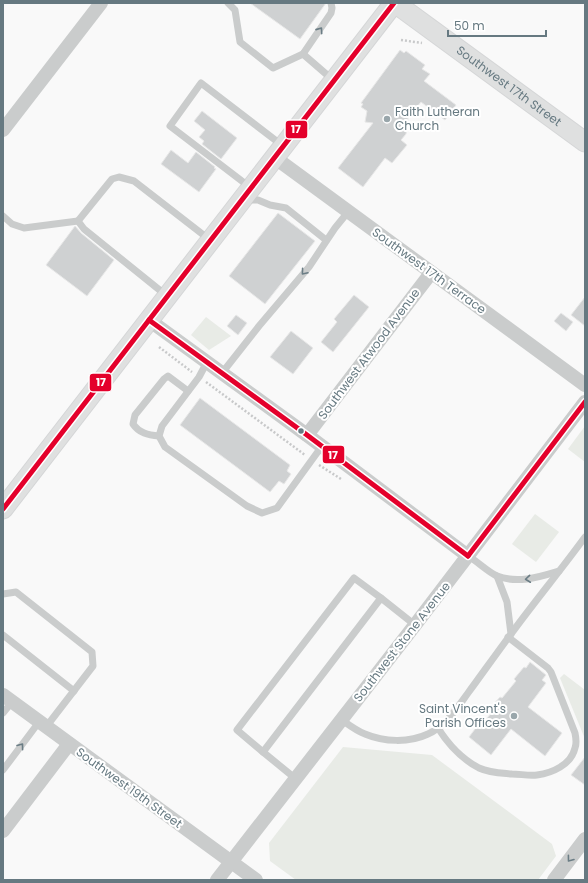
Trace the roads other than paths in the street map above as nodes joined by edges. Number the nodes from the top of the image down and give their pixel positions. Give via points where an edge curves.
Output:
1 (101, 3) edge
2 (228, 3) edge
3 (331, 3) edge
4 (394, 3) edge
5 (303, 54) junction
6 (334, 81) junction
7 (3, 130) edge
8 (585, 142) edge
9 (279, 152) junction
10 (246, 194) junction
11 (348, 212) junction
12 (3, 216) edge
13 (78, 220) junction
14 (210, 240) junction
15 (326, 240) junction
16 (431, 273) junction
17 (167, 296) junction
18 (149, 320) junction
19 (208, 362) junction
20 (222, 373) junction
21 (585, 385) edge
22 (188, 391) junction
23 (585, 402) edge
24 (307, 435) junction
25 (159, 436) junction
26 (322, 446) junction
27 (3, 509) edge
28 (585, 537) edge
29 (468, 556) junction
30 (560, 571) junction
31 (496, 576) junction
32 (3, 594) edge
33 (381, 598) junction
34 (415, 625) junction
35 (3, 635) edge
36 (510, 636) junction
37 (74, 691) junction
38 (6, 703) edge
39 (342, 720) junction
40 (42, 725) junction
41 (438, 728) junction
42 (69, 744) junction
43 (263, 752) junction
44 (3, 770) edge
45 (296, 779) junction
46 (3, 831) edge
47 (585, 839) edge
48 (231, 862) junction
49 (217, 880) edge
50 (256, 880) edge
51 (554, 880) edge

1 - 7 street
2 - 5 lane via 235,10 240,42 273,68
5 -> 3 lane via 331,13
4 - 6 main road
4 - 8 main road, Southwest 17th Street
5 - 6 lane
6 - 9 main road
9 - 10 main road
9 - 10 lane via 201,84 170,126
9 - 11 street, Southwest 17th Terrace
10 - 14 main road
10 - 15 lane via 270,205 286,208
11 - 15 lane
11 - 16 street, Southwest 17th Terrace
12 - 13 lane via 12,224 24,228
13 - 14 lane via 112,179 119,177 134,181
13 - 17 lane via 84,229
14 - 17 main road
15 -> 20 lane via 309,267
16 - 21 street, Southwest 17th Terrace
16 - 24 street, Southwest Atwood Avenue
17 - 18 main road
18 - 19 street
18 - 27 main road
19 - 20 street
19 - 22 lane
20 - 24 street
22 - 25 lane via 162,426
22 - 25 lane via 168,376 135,416 133,424 136,428 147,434
23 - 29 street, Southwest Stone Avenue
24 - 26 street
25 - 26 lane via 165,446 247,506 262,513 277,508
26 - 29 street
28 - 30 lane
29 - 31 lane
29 - 34 street, Southwest Stone Avenue
30 -> 31 lane via 517,580
30 - 36 lane
31 - 36 lane via 507,602
32 - 37 lane via 16,592 92,652 93,666
33 - 34 lane
33 - 43 lane
33 - 43 lane via 354,578 237,730
34 - 39 street, Southwest Stone Avenue
35 - 37 lane
36 - 41 lane via 451,716
36 - 41 lane via 551,672 575,733 575,751 569,760 552,772 536,775 490,772 479,768 458,753 446,742
37 - 40 lane
38 - 40 street, Southwest 19th Street
39 - 41 lane via 364,734 387,740 413,739
39 - 45 street, Southwest Stone Avenue
40 - 42 street, Southwest 19th Street
44 -> 40 lane
42 - 46 street
42 - 48 street, Southwest 19th Street
43 - 45 lane
45 - 48 street, Southwest Stone Avenue
47 -> 51 street
48 - 49 street, Southwest Stone Avenue
48 - 50 street, Southwest 19th Street

